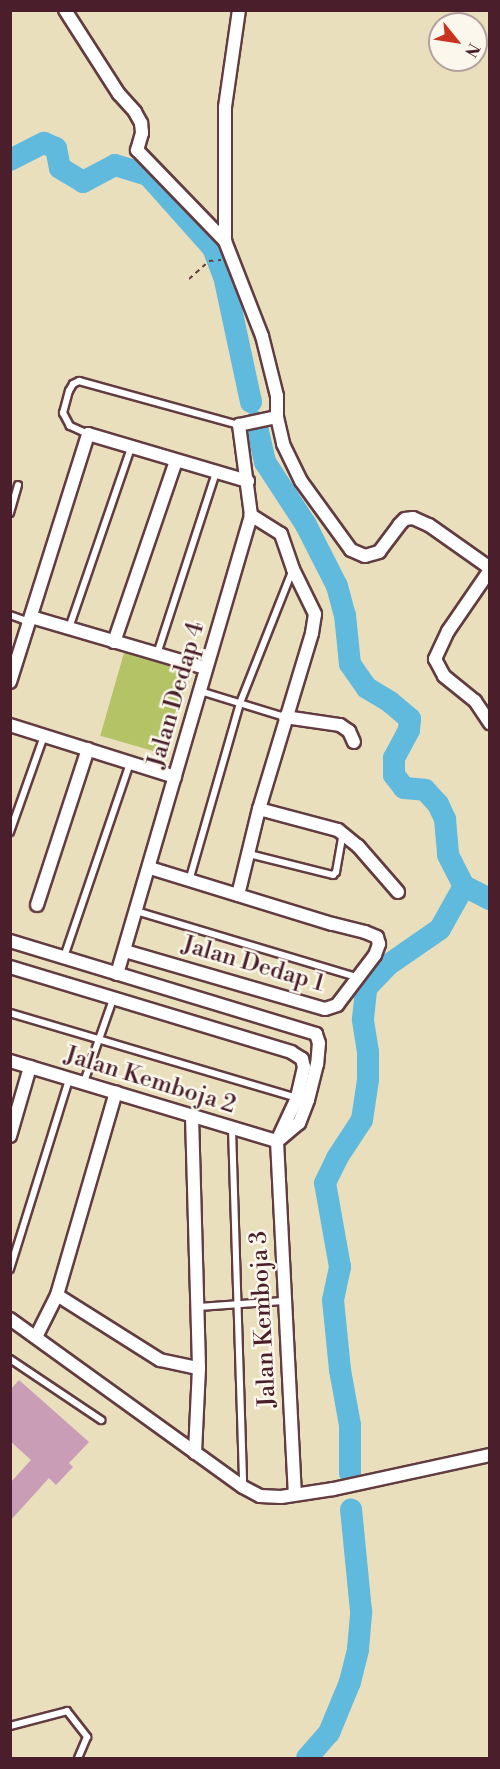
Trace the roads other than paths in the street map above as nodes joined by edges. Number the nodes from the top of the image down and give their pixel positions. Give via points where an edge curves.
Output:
1 (65, 10) edge
2 (239, 10) edge
3 (225, 241) junction
4 (277, 417) junction
5 (239, 425) junction
6 (88, 434) junction
7 (131, 448) junction
8 (176, 461) junction
9 (216, 472) junction
10 (248, 481) junction
11 (18, 485) dead end
12 (10, 513) edge
13 (251, 515) junction
14 (293, 569) junction
15 (489, 569) edge
16 (10, 615) edge
17 (30, 619) junction
18 (69, 628) junction
19 (114, 642) junction
20 (157, 654) junction
21 (205, 668) junction
22 (10, 682) edge
23 (199, 691) junction
24 (240, 703) junction
25 (285, 717) junction
26 (489, 723) edge
27 (10, 724) edge
28 (44, 735) junction
29 (354, 742) dead end
30 (88, 749) junction
31 (130, 763) junction
32 (175, 777) junction
33 (259, 809) junction
34 (10, 832) edge
35 (343, 833) junction
36 (249, 854) junction
37 (150, 868) junction
38 (189, 881) junction
39 (398, 892) dead end
40 (238, 895) junction
41 (37, 905) dead end
42 (136, 911) junction
43 (10, 940) edge
44 (125, 951) junction
45 (64, 957) junction
46 (10, 967) edge
47 (117, 974) junction
48 (357, 977) junction
49 (114, 998) junction
50 (10, 1013) edge
51 (98, 1039) junction
52 (10, 1061) edge
53 (30, 1067) junction
54 (70, 1078) junction
55 (84, 1082) junction
56 (116, 1092) junction
57 (297, 1098) junction
58 (192, 1116) junction
59 (232, 1129) junction
60 (10, 1136) edge
61 (277, 1141) junction
62 (10, 1269) edge
63 (57, 1295) junction
64 (284, 1301) junction
65 (237, 1305) junction
66 (198, 1307) junction
67 (10, 1319) edge
68 (36, 1337) junction
69 (10, 1359) edge
70 (200, 1368) junction
71 (101, 1420) dead end
72 (195, 1452) junction
73 (489, 1455) edge
74 (243, 1487) junction
75 (295, 1494) junction
76 (10, 1726) edge
77 (78, 1758) edge

1 - 3 street via 141,123 137,150
2 - 3 street via 225,107
3 - 4 street via 262,336 277,396
4 - 5 street
4 - 15 street via 283,444 301,481 351,550 365,556 379,552 399,525 413,518 429,525
5 - 6 lane via 79,381 69,392 63,413 70,426
5 - 10 street, Jalan Dedap 4
6 - 7 street
6 - 17 street
7 - 8 street
7 - 18 lane
8 - 9 street
8 - 19 street
9 - 10 street
9 - 20 lane
10 - 13 street, Jalan Dedap 4
11 - 12 lane
13 - 14 street via 281,534
13 - 21 street, Jalan Dedap 4
14 - 24 lane
14 - 25 street via 315,614
15 - 26 street via 448,631 435,659 444,676 475,701
16 - 17 lane
17 - 18 street
17 - 22 street
18 - 19 street
19 - 20 street
20 - 21 street
21 - 23 street, Jalan Dedap 4
23 - 24 lane
23 - 32 street, Jalan Dedap 4
24 - 25 lane
24 - 38 lane
25 - 29 street via 340,725 349,731
25 - 33 street
27 - 28 street
28 - 30 street
28 - 34 lane
30 - 31 street
30 - 41 street
31 - 32 street
31 - 45 lane
32 - 37 street, Jalan Dedap 4
33 - 35 street
33 - 36 street
35 - 36 lane via 333,875
35 - 39 street
36 - 40 street
37 - 38 street
37 - 42 street, Jalan Dedap 4
38 - 40 street
40 - 48 street, Jalan Dedap 1 via 374,935 379,940 378,950
42 - 44 street, Jalan Dedap 4
42 - 48 lane
43 - 45 street
44 - 47 street, Jalan Dedap 4
44 - 48 street, Jalan Dedap 1 via 325,1009 337,1005
45 - 47 street
46 - 49 street
47 - 61 street via 316,1035 317,1064 308,1100 299,1123
49 - 51 lane
49 - 57 street via 297,1055 304,1067
50 - 51 lane
51 - 55 lane
51 - 57 lane
52 - 53 street, Jalan Kemboja 2
53 - 54 street, Jalan Kemboja 2
53 - 60 street
54 - 55 street, Jalan Kemboja 2
54 - 62 lane
55 - 56 street, Jalan Kemboja 2
56 - 58 street, Jalan Kemboja 2
56 - 63 street
57 - 61 street
58 - 59 street, Jalan Kemboja 2
58 - 66 street
59 - 61 street, Jalan Kemboja 2
59 - 65 lane
61 - 64 street, Jalan Kemboja 3
63 - 68 street
63 - 70 street via 160,1360
64 - 65 lane
64 - 75 street, Jalan Kemboja 3
65 - 66 lane
65 - 74 lane
66 - 70 street
67 - 68 street
68 - 72 street
69 - 71 lane
70 - 72 street
72 - 74 street
73 - 75 street
74 - 75 street via 269,1498
76 - 77 lane via 67,1712 87,1737

